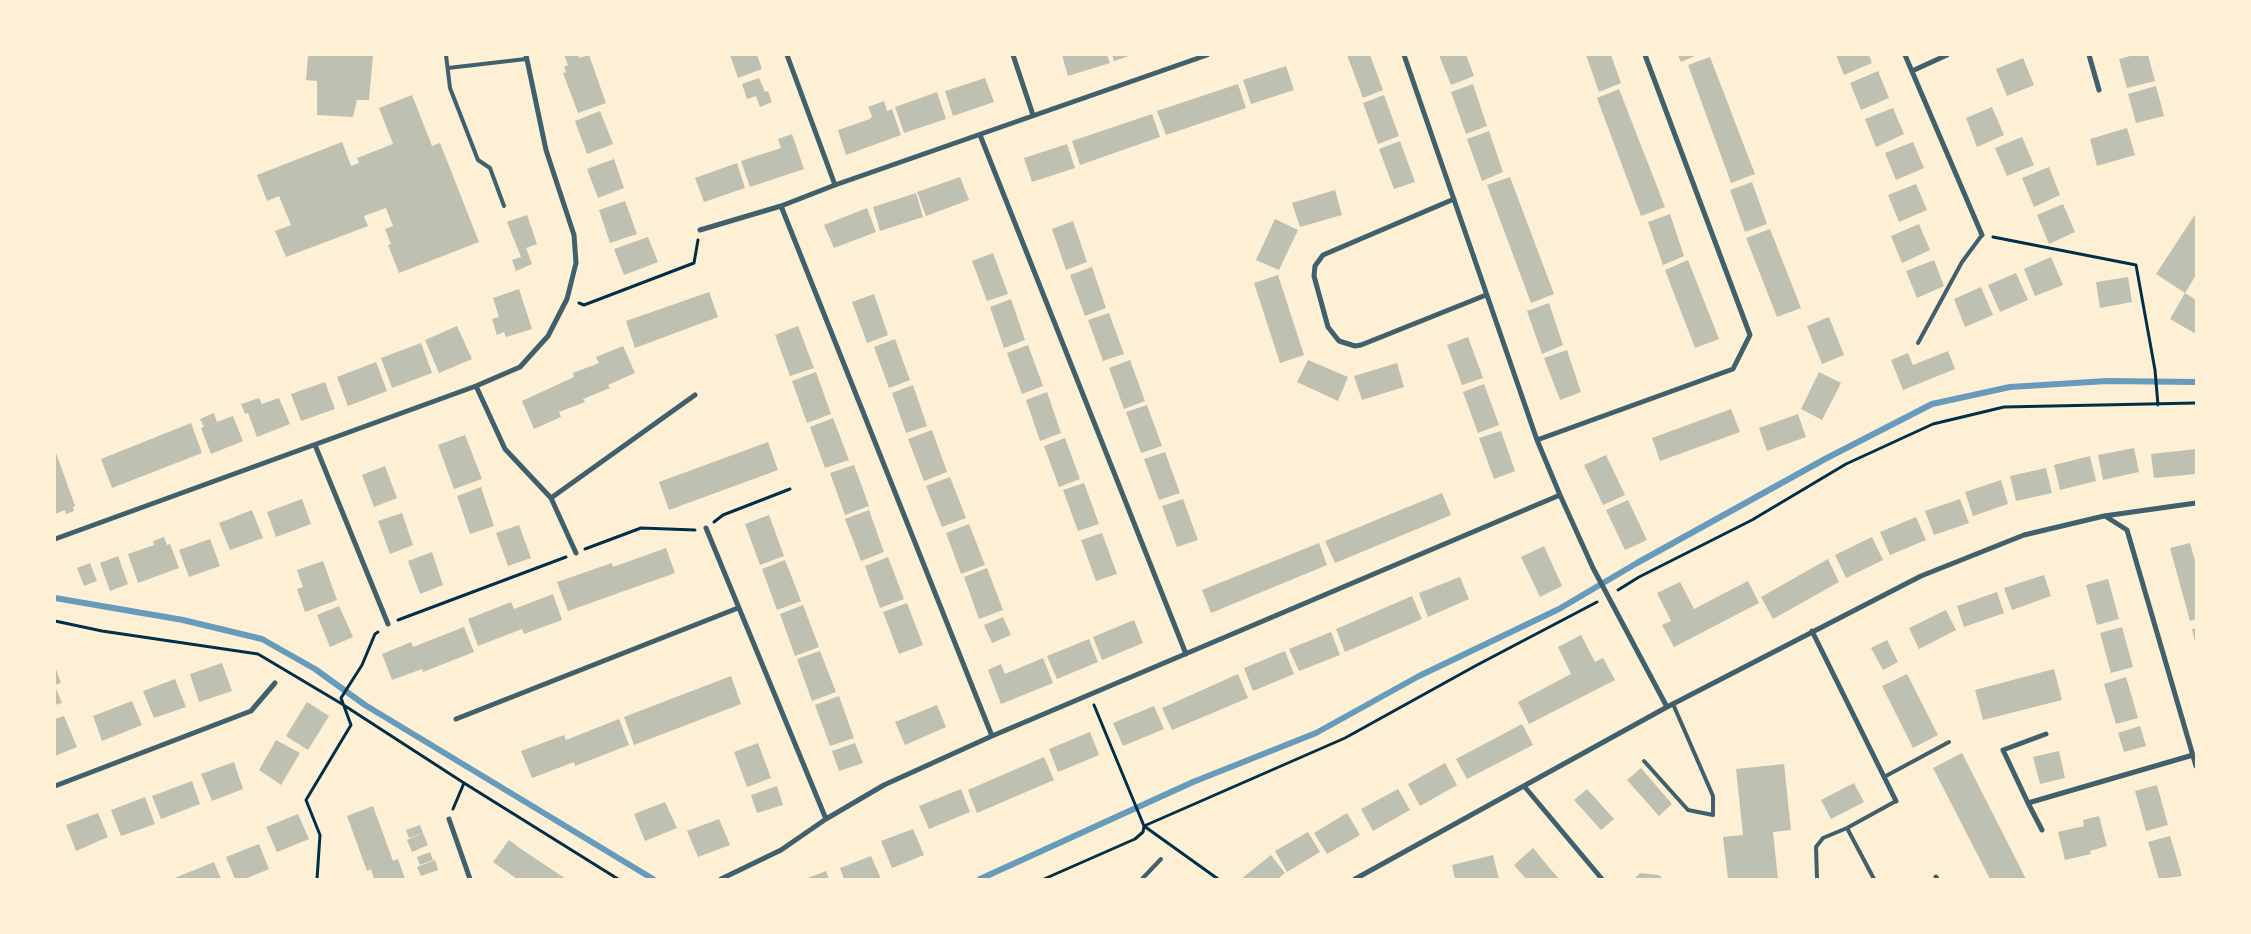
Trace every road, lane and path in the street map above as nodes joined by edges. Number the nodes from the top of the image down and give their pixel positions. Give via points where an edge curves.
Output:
1 (446, 55) edge
2 (787, 55) edge
3 (1013, 55) edge
4 (1207, 55) edge
5 (1404, 55) edge
6 (1645, 55) edge
7 (1905, 55) edge
8 (1947, 55) edge
9 (2089, 55) edge
10 (526, 57) edge
11 (448, 68) junction
12 (1912, 71) junction
13 (2099, 90) dead end
14 (1033, 115) junction
15 (980, 135) junction
16 (835, 185) junction
17 (1454, 199) junction
18 (504, 206) dead end
19 (781, 206) junction
20 (700, 230) joint
21 (1982, 235) junction
22 (1486, 295) junction
23 (567, 299) junction
24 (1918, 343) dead end
25 (476, 386) junction
26 (695, 395) dead end
27 (2158, 405) dead end
28 (1537, 440) junction
29 (315, 445) junction
30 (1560, 495) junction
31 (550, 498) junction
32 (2196, 503) edge
33 (2104, 516) junction
34 (706, 528) dead end
35 (55, 539) edge
36 (576, 553) dead end
37 (738, 608) junction
38 (55, 621) edge
39 (388, 624) dead end
40 (1812, 631) junction
41 (1186, 654) junction
42 (362, 665) dead end
43 (275, 683) dead end
44 (1090, 695) junction
45 (342, 704) junction
46 (1670, 705) junction
47 (456, 719) dead end
48 (2046, 734) dead end
49 (992, 736) junction
50 (1949, 742) dead end
51 (2193, 755) junction
52 (1644, 761) dead end
53 (2196, 766) edge
54 (1884, 777) junction
55 (464, 783) junction
56 (55, 786) edge
57 (1524, 786) junction
58 (1896, 801) joint
59 (2028, 803) junction
60 (826, 818) junction
61 (448, 819) joint
62 (1847, 828) junction
63 (2042, 830) dead end
64 (1161, 860) dead end
65 (318, 879) edge
66 (470, 879) edge
67 (618, 879) edge
68 (721, 879) edge
69 (1142, 879) edge
70 (1218, 879) edge
71 (1355, 879) edge
72 (1602, 879) edge
73 (1817, 879) edge
74 (1874, 879) edge

1 - 11 lane
2 - 16 street
3 - 14 street
4 - 14 street
5 - 17 street
6 - 28 street via 1750,335 1733,369
7 - 12 street
8 - 12 street
9 - 13 street
10 - 11 lane
10 - 23 street via 546,150 574,235 576,264
11 - 18 lane via 450,88 478,160 490,168
12 - 21 street
14 - 15 street
15 - 16 street
15 - 41 street
16 - 19 street
17 - 22 street
17 - 22 street via 1323,255 1315,266 1314,276 1328,327 1339,341 1361,345
19 - 20 street
19 - 49 street
20 - 23 path via 694,264 584,305
21 - 24 lane via 1962,262
21 - 27 path via 2136,265
22 - 28 street
23 - 25 street via 548,336 520,367
25 - 29 street
25 - 31 street via 505,449
26 - 31 street
28 - 30 street
29 - 35 street
29 - 39 street
30 - 41 street
30 - 46 street via 1605,591
31 - 36 street
32 - 33 street
33 - 40 street via 2015,538 1921,576
33 - 51 street via 2127,530
34 - 37 street
37 - 47 street
37 - 60 street
38 - 45 path via 258,654
40 - 46 street
40 - 54 street
41 - 44 street
42 - 45 path via 341,698
43 - 56 street via 251,711
44 - 49 street
44 - 70 path via 1144,826
45 - 55 path
45 - 65 path via 351,725 306,800 320,835
46 - 52 lane via 1713,796 1712,816 1688,810
46 - 57 street
48 - 59 street via 2003,750
49 - 60 street via 884,785
50 - 54 lane
51 - 53 street
51 - 59 street
54 - 58 street
55 - 61 path
55 - 67 path
57 - 71 street
57 - 72 street
58 - 62 lane
59 - 63 street
60 - 68 street via 781,850
61 - 66 street
62 - 73 lane via 1823,838 1816,847
62 - 74 lane
64 - 69 lane

